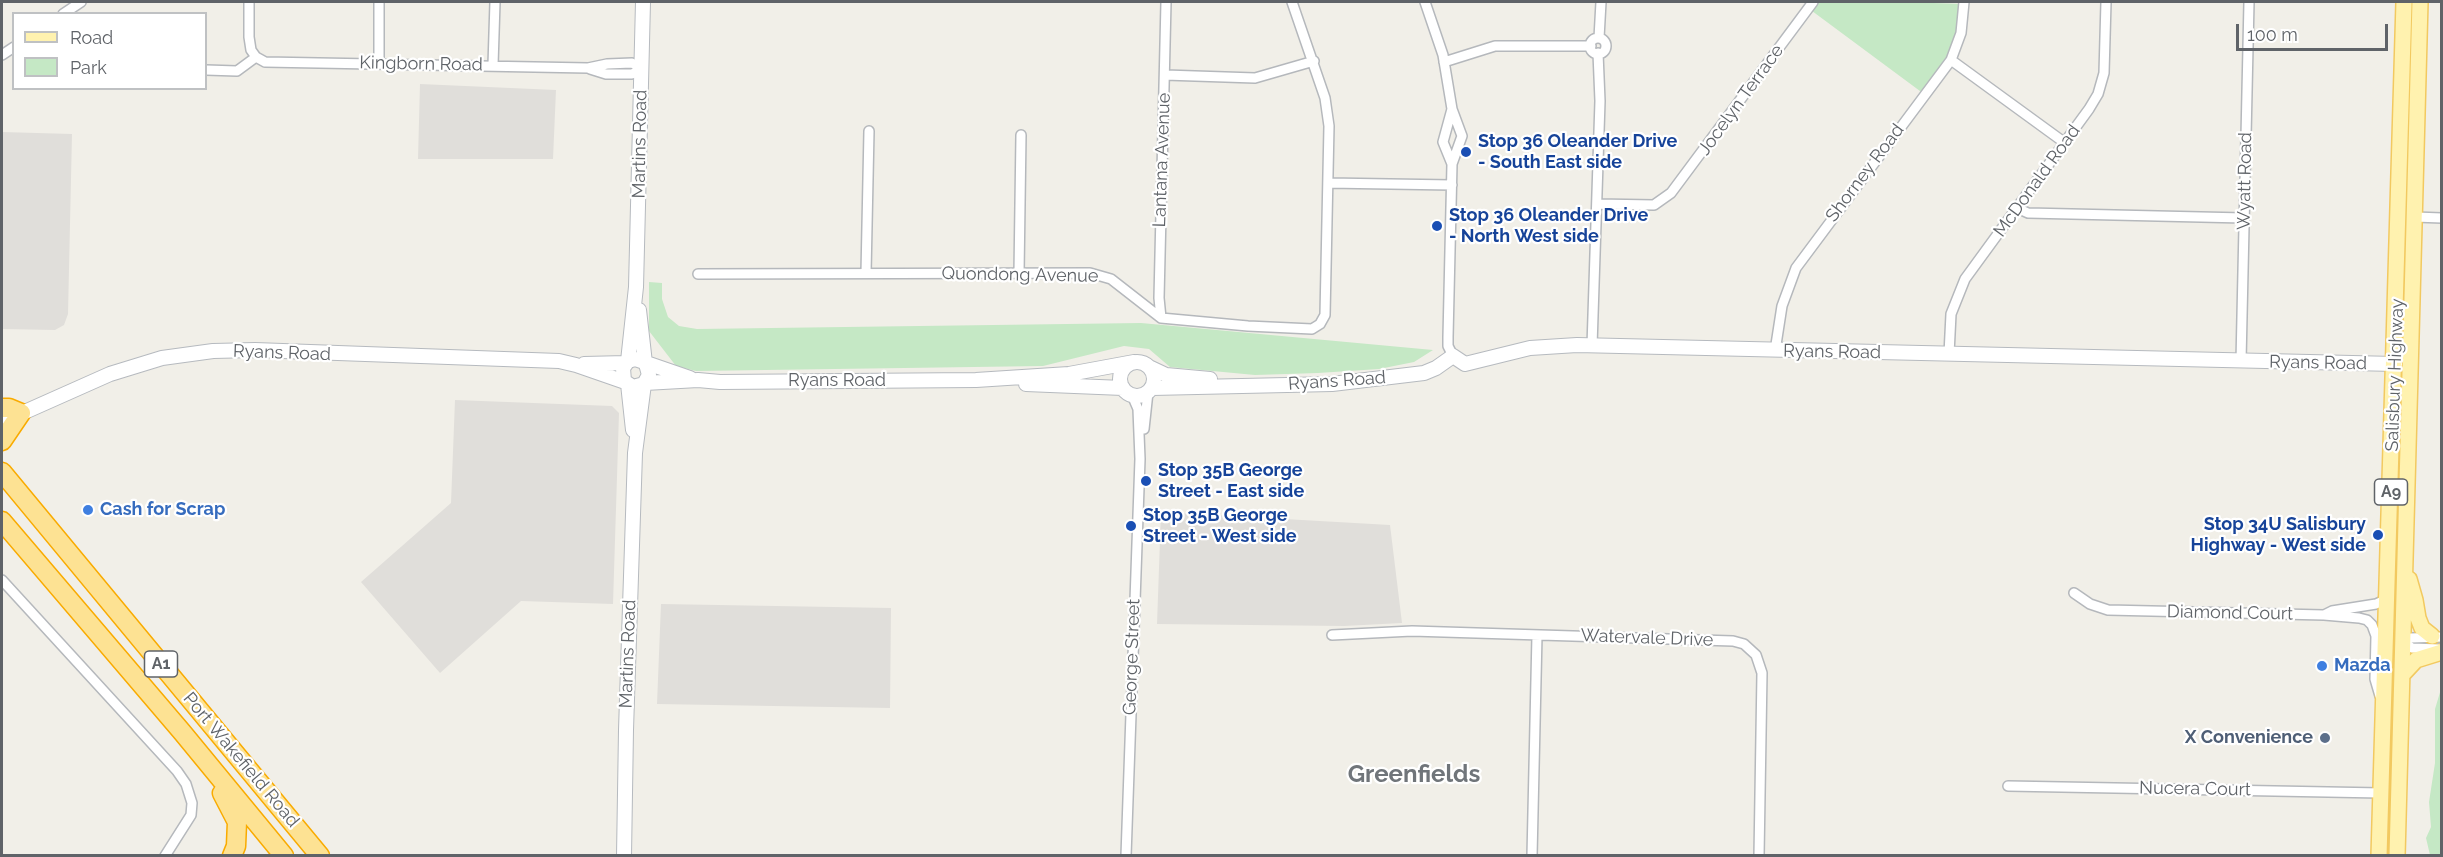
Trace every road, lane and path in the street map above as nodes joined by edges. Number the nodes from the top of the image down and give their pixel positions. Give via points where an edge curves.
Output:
1 (81, 2) edge
2 (249, 2) edge
3 (379, 2) edge
4 (495, 2) edge
5 (643, 2) edge
6 (1166, 2) edge
7 (1292, 2) edge
8 (1425, 2) edge
9 (1601, 2) edge
10 (1813, 2) edge
11 (1964, 2) edge
12 (2106, 2) edge
13 (2249, 2) edge
14 (2404, 2) edge
15 (2420, 2) edge
16 (66, 12) edge
17 (1594, 50) junction
18 (256, 57) junction
19 (1314, 60) junction
20 (1951, 60) junction
21 (1444, 62) junction
22 (379, 63) junction
23 (493, 65) junction
24 (642, 69) junction
25 (207, 70) edge
26 (1165, 75) junction
27 (1452, 109) junction
28 (869, 131) dead end
29 (1021, 135) dead end
30 (2065, 143) junction
31 (1452, 164) junction
32 (1328, 183) junction
33 (1452, 185) junction
34 (1597, 204) junction
35 (2017, 208) junction
36 (2415, 217) junction
37 (2244, 218) junction
38 (2399, 218) junction
39 (2442, 218) edge
40 (866, 273) junction
41 (1018, 273) junction
42 (698, 274) dead end
43 (636, 287) junction
44 (1161, 318) junction
45 (1592, 346) junction
46 (1775, 351) junction
47 (1949, 354) junction
48 (1453, 356) junction
49 (2241, 361) junction
50 (627, 362) junction
51 (1134, 362) junction
52 (646, 363) junction
53 (2395, 364) junction
54 (576, 365) junction
55 (1149, 366) junction
56 (2412, 366) junction
57 (698, 380) junction
58 (976, 380) junction
59 (626, 383) junction
60 (644, 384) junction
61 (1278, 384) junction
62 (1150, 390) junction
63 (1127, 392) junction
64 (2, 408) edge
65 (21, 413) junction
66 (2, 422) edge
67 (2, 441) edge
68 (635, 453) junction
69 (1140, 459) junction
70 (2, 472) edge
71 (2, 521) edge
72 (2405, 568) junction
73 (2, 580) edge
74 (2074, 593) dead end
75 (2387, 598) junction
76 (2324, 615) junction
77 (2387, 620) junction
78 (1332, 635) dead end
79 (1537, 635) junction
80 (2437, 637) edge
81 (2403, 642) junction
82 (2442, 650) edge
83 (2402, 675) junction
84 (2384, 704) junction
85 (2383, 742) junction
86 (197, 750) junction
87 (2008, 786) dead end
88 (2381, 793) junction
89 (165, 855) edge
90 (232, 855) edge
91 (284, 855) edge
92 (320, 855) edge
93 (624, 855) edge
94 (1126, 855) edge
95 (1532, 855) edge
96 (1759, 855) edge
97 (2379, 855) edge
98 (2397, 855) edge

1 - 16 street
2 - 18 street via 249,37
3 - 22 street
4 - 23 street
5 - 24 street, Martins Road
6 - 26 street, Lantana Avenue
7 - 19 street
8 - 21 street
9 - 17 street via 1599,38 1594,39
10 - 34 street, Jocelyn Terrace via 1671,193 1654,205
11 - 20 street, Shorney Road via 1961,33
12 - 30 street, McDonald Road via 2102,83 2090,110
13 - 37 street, Wyatt Road
14 - 38 main road, Salisbury Highway / A9
15 - 36 main road, Salisbury Highway / A9
17 - 21 street via 1495,46
17 - 34 street via 1600,101
18 - 22 street, Kingborn Road via 265,62
18 - 25 street via 237,71
19 - 26 street via 1255,78
19 - 32 street via 1328,111
20 - 30 street
20 - 46 street, Shorney Road via 1800,261 1782,306
21 - 27 street
22 - 23 street, Kingborn Road
23 - 24 street, Kingborn Road via 588,68 632,63
24 - 43 street, Martins Road
26 - 44 street, Lantana Avenue
27 - 31 street via 1443,142
27 - 31 street via 1462,136
28 - 40 street
29 - 41 street
30 - 35 street, McDonald Road
31 - 33 street
32 - 33 street
32 - 44 street via 1325,315 1317,327 1305,330
33 - 48 street via 1448,336
34 - 45 street
35 - 37 street via 2028,213
35 - 47 street, McDonald Road via 1965,279 1951,314
36 - 38 main road
36 - 39 street
36 - 56 main road, Salisbury Highway / A9
37 - 49 street, Wyatt Road
38 - 53 main road, Salisbury Highway / A9
40 - 41 street, Quondong Avenue
40 - 42 street, Quondong Avenue
41 - 44 street, Quondong Avenue via 1102,276 1119,284
43 - 50 street, Martins Road
43 - 52 street, Martins Road
45 - 46 street, Ryans Road
45 - 48 street, Ryans Road via 1530,348 1465,364
46 - 47 street, Ryans Road
47 - 49 street, Ryans Road
48 - 61 street, Ryans Road via 1424,373 1332,384
49 - 53 street, Ryans Road
50 - 52 street via 635,359
50 - 54 street, Ryans Road
50 - 59 street via 622,370
51 - 55 street
51 - 58 street, Ryans Road via 1069,374
51 - 63 street via 1121,372 1120,383
52 - 57 street, Ryans Road
52 - 60 street via 649,375
53 - 56 main road
53 - 75 main road, Salisbury Highway / A9
54 - 59 street, Ryans Road
54 - 65 street, Ryans Road via 559,361 213,351 162,358 110,374
55 - 61 street, Ryans Road via 1166,375
55 - 62 street via 1154,376
56 - 72 main road, Salisbury Highway / A9
57 - 58 street, Ryans Road
57 - 60 street, Ryans Road
58 - 63 street, Ryans Road
59 - 60 street via 637,387
59 - 68 street, Martins Road
60 - 68 street, Martins Road
61 - 62 street, Ryans Road
62 - 63 street via 1143,395
62 - 69 street, George Street
63 - 69 street, George Street via 1138,409
64 - 65 highway
65 - 66 street, Ryans Road
65 - 67 highway
68 - 93 street, Martins Road
69 - 94 street, George Street
70 - 92 highway, Port Wakefield Road / A1
71 - 86 highway, Port Wakefield Road / A1
72 - 80 main road via 2422,628
72 - 81 main road, Salisbury Highway / A9
73 - 89 street via 186,784 191,815
74 - 76 street, Diamond Court via 2108,610
75 - 76 street, Diamond Court
75 - 77 main road, Salisbury Highway / A9
76 - 84 street via 2360,618 2372,625 2376,636 2376,685
77 - 81 main road
77 - 84 main road, Salisbury Highway / A9
78 - 79 street, Watervale Drive
79 - 95 street
79 - 96 street, Watervale Drive via 1732,641 1753,651 1762,673
80 - 81 street
81 - 82 street via 2412,648
81 - 83 main road, Salisbury Highway / A9
81 - 85 main road via 2395,652 2392,712
82 - 83 main road via 2416,660
83 - 98 main road, Salisbury Highway / A9
84 - 85 main road, Salisbury Highway / A9
85 - 88 main road, Salisbury Highway / A9
86 - 90 highway via 237,822
86 - 91 highway, Port Wakefield Road / A1
87 - 88 street, Nucera Court
88 - 97 main road, Salisbury Highway / A9

